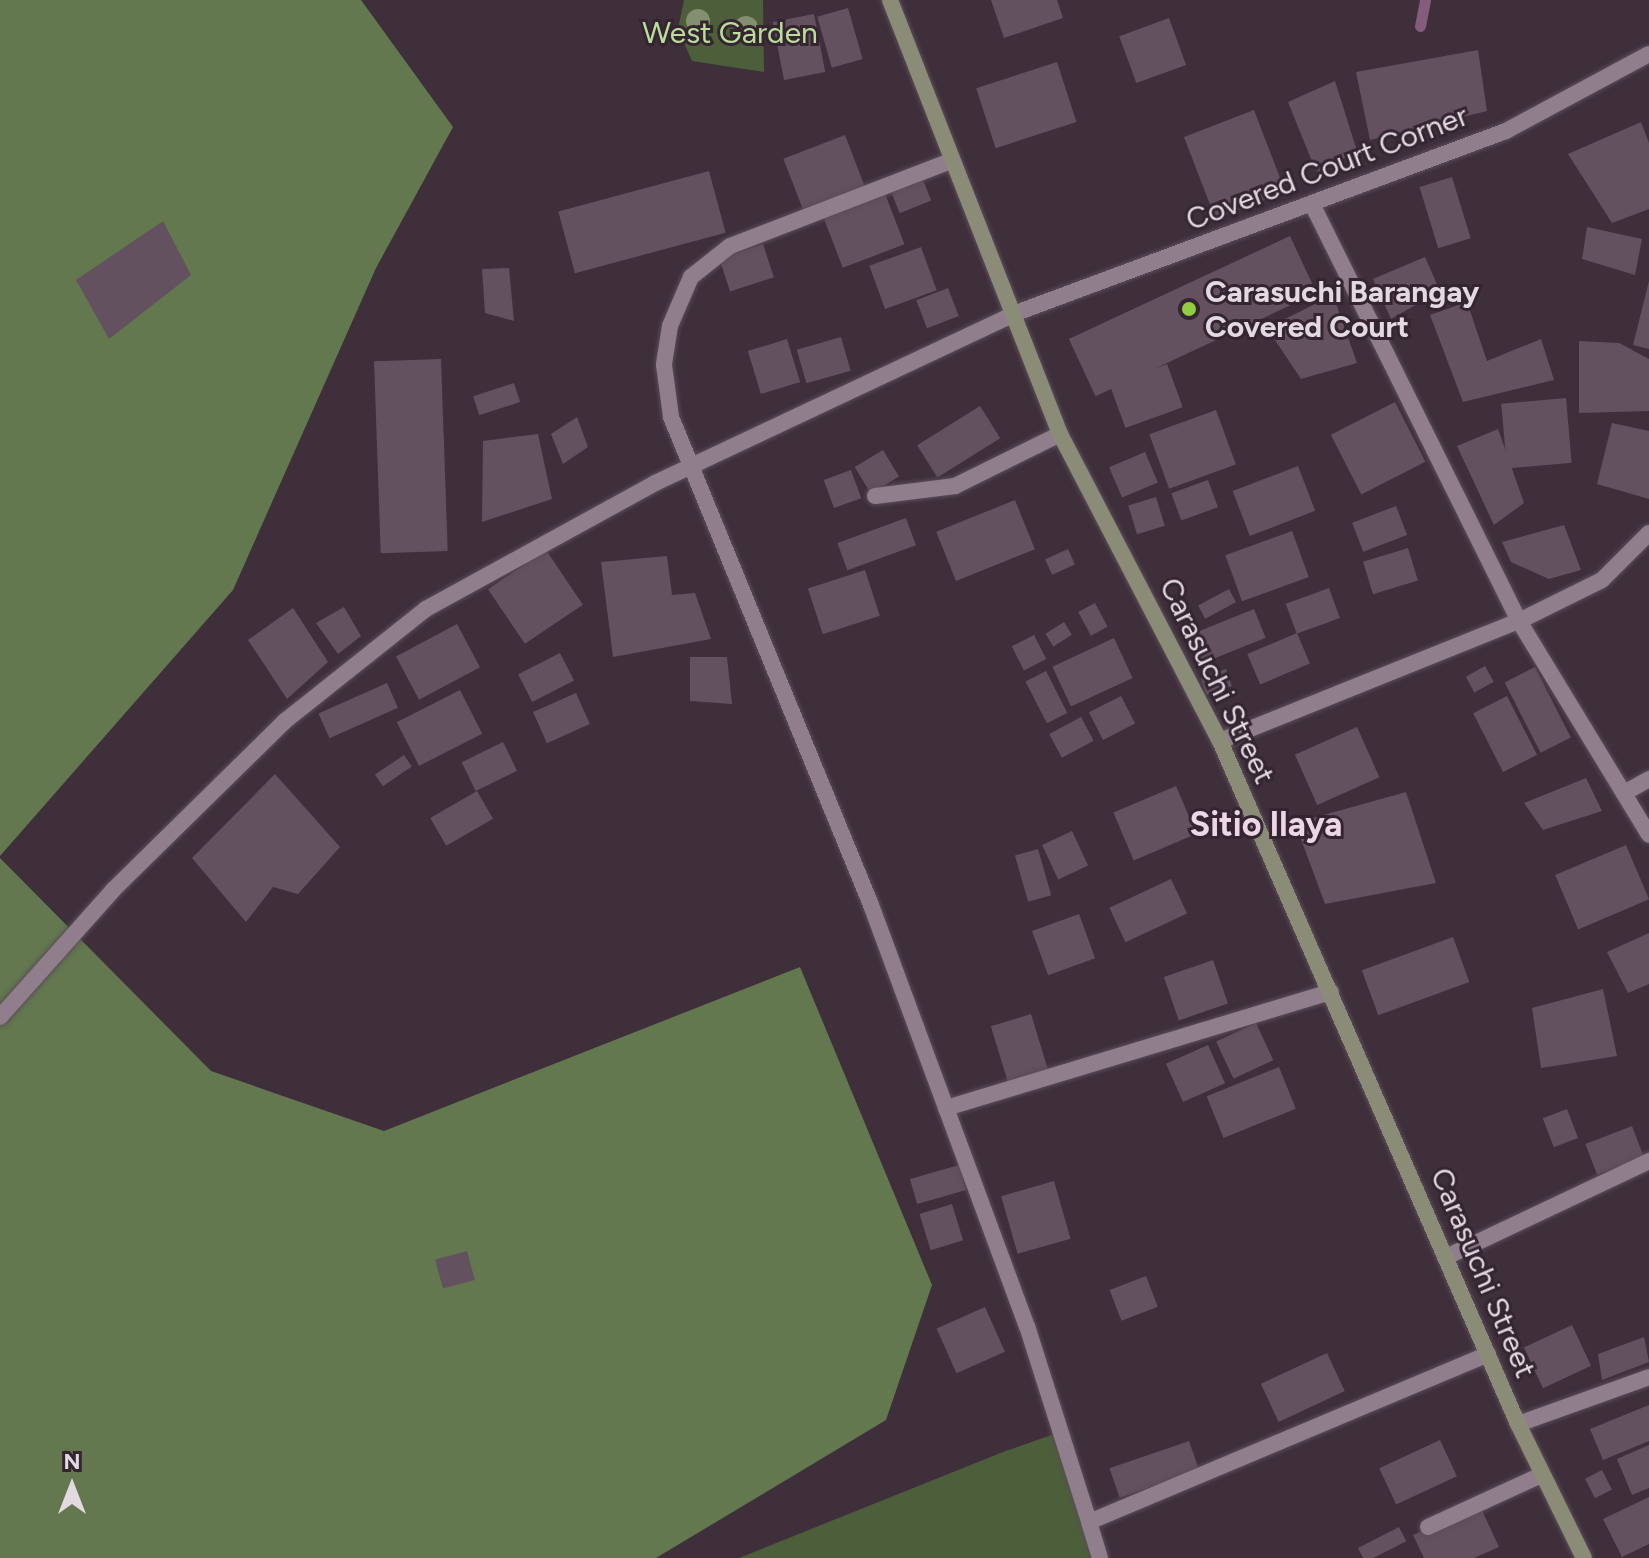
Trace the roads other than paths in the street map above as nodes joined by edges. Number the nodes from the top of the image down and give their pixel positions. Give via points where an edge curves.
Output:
1 (890, 0) edge
2 (1649, 54) edge
3 (948, 162) junction
4 (1313, 206) junction
5 (1016, 313) junction
6 (1060, 434) junction
7 (692, 466) junction
8 (875, 496) dead end
9 (1649, 533) edge
10 (1519, 621) junction
11 (1220, 741) junction
12 (1649, 779) edge
13 (1624, 793) junction
14 (1649, 835) edge
15 (1331, 992) junction
16 (0, 1017) edge
17 (946, 1108) junction
18 (1649, 1161) edge
19 (1446, 1257) junction
20 (1488, 1354) junction
21 (1649, 1377) edge
22 (1518, 1424) junction
23 (1541, 1475) junction
24 (1089, 1522) junction
25 (1428, 1527) dead end
26 (1100, 1558) edge
27 (1584, 1558) edge

1 - 3 street, Carasuchi Street
2 - 4 street, Covered Court Corner via 1506,131
3 - 5 street, Carasuchi Street
3 - 7 street via 730,246 691,277 670,326 664,365 671,417
4 - 5 street, Covered Court Corner
4 - 10 street
5 - 6 street, Carasuchi Street
5 - 7 street, Covered Court Corner
6 - 8 street via 955,486
6 - 11 street, Carasuchi Street
7 - 16 street, Covered Court Corner via 426,609 295,712 113,890
7 - 17 street
9 - 10 street via 1602,580
10 - 11 street
10 - 13 street
11 - 15 street, Carasuchi Street
12 - 13 street
13 - 14 street
15 - 17 street
15 - 19 street, Carasuchi Street
17 - 24 street via 1027,1326
18 - 19 street
19 - 20 street, Carasuchi Street
20 - 22 street, Carasuchi Street
20 - 24 street
21 - 22 street
22 - 23 street, Carasuchi Street
23 - 25 street
23 - 27 street, Carasuchi Street
24 - 26 street

